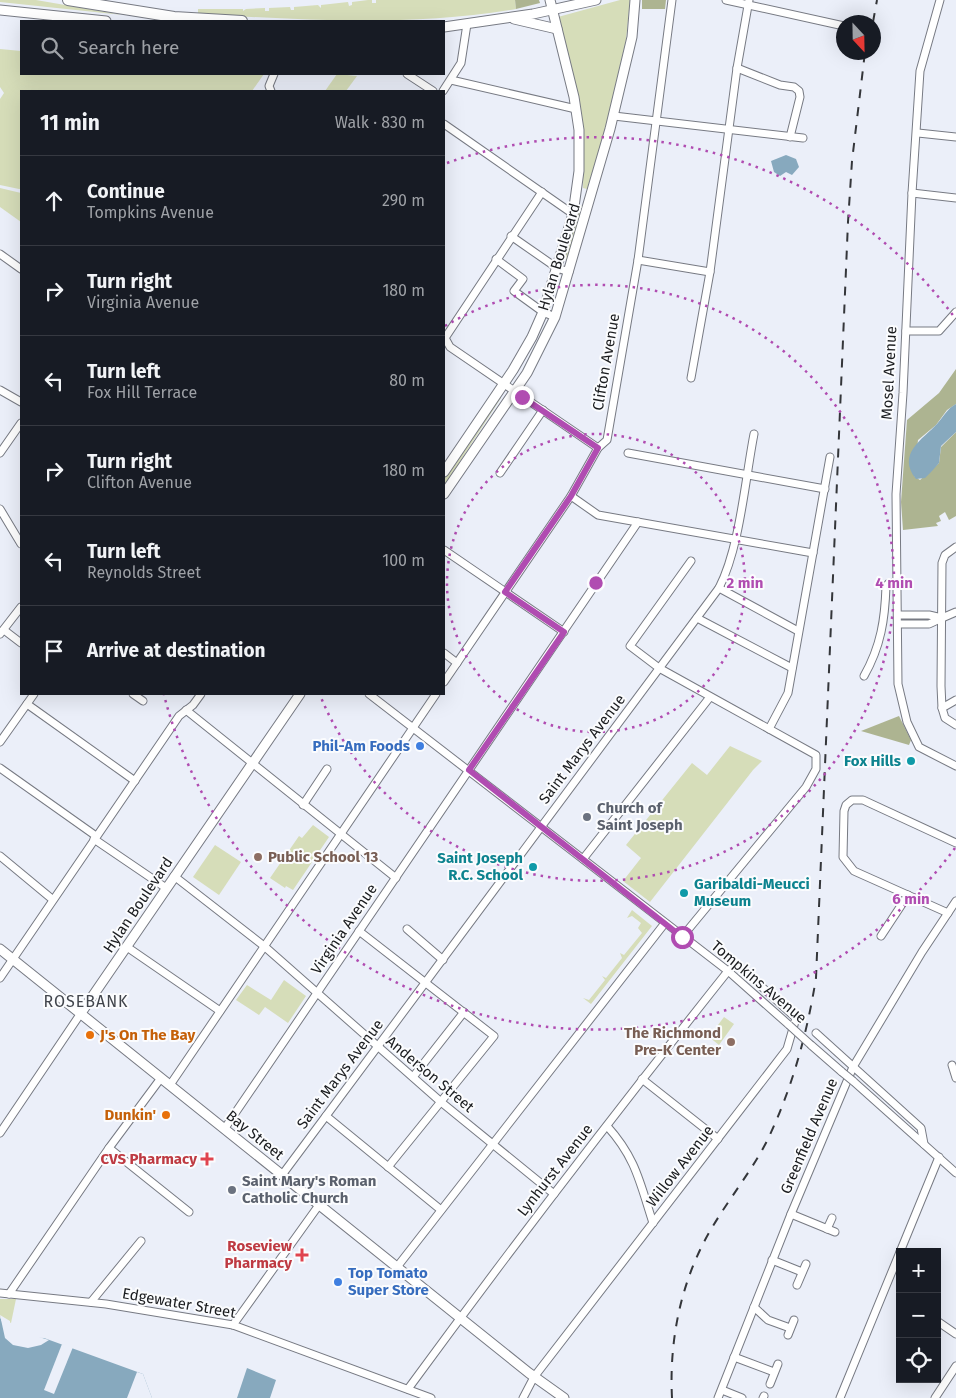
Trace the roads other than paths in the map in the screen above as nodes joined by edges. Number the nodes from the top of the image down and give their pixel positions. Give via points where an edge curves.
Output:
1 (68, 0) edge
2 (550, 0) edge
3 (569, 0) edge
4 (596, 0) edge
5 (635, 0) edge
6 (672, 0) edge
7 (726, 0) edge
8 (940, 0) edge
9 (749, 2) edge
10 (580, 4) junction
11 (0, 10) edge
12 (552, 10) junction
13 (509, 18) junction
14 (96, 20) edge
15 (225, 20) edge
16 (467, 24) junction
17 (836, 24) edge
18 (445, 27) edge
19 (557, 29) junction
20 (737, 68) junction
21 (274, 75) edge
22 (409, 75) edge
23 (451, 80) junction
24 (271, 90) edge
25 (431, 90) edge
26 (444, 90) edge
27 (576, 109) junction
28 (614, 116) junction
29 (656, 121) junction
30 (445, 125) edge
31 (729, 130) junction
32 (918, 133) junction
33 (790, 137) junction
34 (956, 137) edge
35 (803, 138) dead end
36 (542, 192) junction
37 (912, 193) junction
38 (956, 198) edge
39 (574, 214) junction
40 (511, 236) junction
41 (0, 254) edge
42 (496, 259) junction
43 (638, 260) junction
44 (20, 268) edge
45 (557, 268) junction
46 (569, 272) junction
47 (710, 272) junction
48 (543, 312) junction
49 (956, 312) edge
50 (555, 317) junction
51 (906, 331) junction
52 (691, 378) dead end
53 (503, 384) junction
54 (0, 390) edge
55 (514, 391) junction
56 (20, 401) edge
57 (543, 410) junction
58 (20, 424) edge
59 (754, 434) dead end
60 (598, 448) junction
61 (0, 452) edge
62 (628, 453) dead end
63 (830, 457) dead end
64 (445, 471) edge
65 (500, 474) dead end
66 (747, 474) junction
67 (825, 489) junction
68 (445, 493) edge
69 (571, 496) junction
70 (1, 512) edge
71 (638, 522) junction
72 (735, 539) junction
73 (20, 542) edge
74 (956, 547) edge
75 (445, 551) edge
76 (813, 554) junction
77 (691, 561) dead end
78 (898, 582) junction
79 (718, 588) junction
80 (505, 592) junction
81 (20, 608) edge
82 (956, 612) edge
83 (899, 615) junction
84 (697, 618) junction
85 (942, 618) junction
86 (899, 624) junction
87 (798, 631) junction
88 (2, 632) edge
89 (564, 632) junction
90 (20, 641) edge
91 (445, 654) edge
92 (457, 663) junction
93 (659, 668) junction
94 (792, 668) junction
95 (864, 676) dead end
96 (445, 681) edge
97 (33, 695) edge
98 (134, 695) edge
99 (199, 695) edge
100 (299, 695) edge
101 (370, 695) edge
102 (435, 695) edge
103 (710, 697) junction
104 (956, 700) edge
105 (143, 701) dead end
106 (27, 704) junction
107 (942, 708) junction
108 (186, 710) junction
109 (956, 725) edge
110 (413, 727) junction
111 (769, 729) junction
112 (0, 742) edge
113 (251, 763) junction
114 (956, 766) edge
115 (0, 768) edge
116 (327, 769) dead end
117 (469, 770) junction
118 (135, 781) junction
119 (303, 805) junction
120 (542, 826) junction
121 (340, 834) junction
122 (95, 837) junction
123 (956, 843) edge
124 (0, 856) edge
125 (583, 859) junction
126 (174, 876) junction
127 (396, 878) junction
128 (166, 888) junction
129 (908, 895) junction
130 (52, 899) junction
131 (956, 900) edge
132 (948, 913) junction
133 (665, 923) junction
134 (407, 929) dead end
135 (359, 931) junction
136 (881, 936) dead end
137 (682, 937) junction
138 (264, 946) junction
139 (127, 947) junction
140 (0, 949) edge
141 (12, 959) junction
142 (443, 960) junction
143 (728, 971) junction
144 (0, 978) edge
145 (426, 982) junction
146 (317, 993) junction
147 (220, 1011) junction
148 (464, 1012) junction
149 (81, 1013) junction
150 (816, 1033) dead end
151 (377, 1047) junction
152 (952, 1065) dead end
153 (853, 1066) junction
154 (413, 1077) junction
155 (161, 1078) junction
156 (956, 1078) edge
157 (642, 1079) junction
158 (170, 1085) junction
159 (441, 1102) junction
160 (326, 1116) junction
161 (607, 1126) junction
162 (225, 1128) junction
163 (0, 1133) edge
164 (718, 1139) junction
165 (493, 1144) junction
166 (924, 1144) junction
167 (109, 1148) junction
168 (939, 1157) junction
169 (388, 1167) junction
170 (956, 1173) edge
171 (282, 1174) junction
172 (554, 1194) junction
173 (319, 1205) junction
174 (441, 1210) junction
175 (189, 1212) dead end
176 (791, 1214) junction
177 (832, 1218) dead end
178 (653, 1223) junction
179 (827, 1229) junction
180 (835, 1232) dead end
181 (141, 1241) dead end
182 (902, 1248) edge
183 (772, 1260) junction
184 (896, 1262) edge
185 (806, 1264) dead end
186 (397, 1267) junction
187 (802, 1272) junction
188 (797, 1285) dead end
189 (0, 1293) edge
190 (9, 1294) junction
191 (91, 1302) junction
192 (754, 1307) junction
193 (459, 1317) junction
194 (794, 1320) dead end
195 (941, 1324) edge
196 (233, 1325) junction
197 (956, 1334) edge
198 (734, 1357) junction
199 (778, 1364) dead end
200 (956, 1366) edge
201 (774, 1372) junction
202 (534, 1377) junction
203 (770, 1384) dead end
204 (408, 1389) junction
205 (722, 1390) junction
206 (431, 1398) edge
207 (523, 1398) edge
208 (564, 1398) edge
209 (718, 1398) edge
210 (742, 1398) edge
211 (840, 1398) edge
212 (935, 1398) edge

1 - 15 highway via 174,17
2 - 12 main road, Hylan Boulevard
3 - 10 main road
4 - 10 main road
5 - 28 main road, Hylan Boulevard via 633,32
6 - 29 street, Clifton Avenue
7 - 9 street
8 - 32 street, Mosel Avenue via 921,63
9 - 17 street
9 - 20 street
10 - 12 main road
11 - 14 main road
12 - 13 main road
12 - 19 main road, Hylan Boulevard
13 - 16 main road
13 - 19 main road
16 - 18 main road
16 - 23 street via 463,57
19 - 27 main road, Hylan Boulevard
20 - 31 street
20 - 33 street via 799,91
21 - 24 street
22 - 25 street
23 - 26 street
23 - 27 street
27 - 39 main road, Hylan Boulevard via 580,158
28 - 29 street
28 - 46 main road, Hylan Boulevard
29 - 31 street
29 - 43 street, Clifton Avenue
30 - 36 street
31 - 33 street
31 - 47 street
32 - 34 street
32 - 37 street, Mosel Avenue
33 - 35 street
36 - 39 street
36 - 40 street
37 - 38 street
37 - 51 street, Mosel Avenue
39 - 45 main road, Hylan Boulevard
40 - 42 street
40 - 45 street
41 - 44 street
42 - 48 street via 523,279 514,291
42 - 53 street via 446,335 446,342
43 - 47 street
43 - 60 street, Clifton Avenue via 607,440
45 - 46 street
45 - 48 main road, Hylan Boulevard
46 - 50 main road, Hylan Boulevard
47 - 52 street
48 - 50 street
48 - 53 main road, Hylan Boulevard via 527,347
49 - 51 street via 940,331
50 - 55 main road, Hylan Boulevard via 537,357
51 - 78 street, Mosel Avenue via 896,494
53 - 55 street
53 - 64 main road, Hylan Boulevard
54 - 56 street
55 - 57 street
55 - 68 main road, Hylan Boulevard
57 - 60 street
57 - 65 street
58 - 61 street
59 - 66 street, Saint Marys Avenue
60 - 69 street, Clifton Avenue
62 - 66 street
63 - 67 street
66 - 67 street
66 - 72 street, Saint Marys Avenue
67 - 76 street
69 - 71 street via 598,515
69 - 80 street, Clifton Avenue
70 - 73 street
71 - 72 street
71 - 89 street, Virginia Avenue
72 - 76 street
72 - 79 street, Saint Marys Avenue via 728,568
74 - 85 street via 944,555 942,562
75 - 80 street
76 - 87 street
77 - 93 street via 630,646
78 - 83 street, Mosel Avenue
78 - 95 street via 886,586 881,637
79 - 84 street, Saint Marys Avenue
79 - 87 street
80 - 89 street
80 - 92 street, Clifton Avenue
81 - 88 street
82 - 85 street
83 - 85 street
83 - 86 street, Mosel Avenue
84 - 93 street, Saint Marys Avenue
84 - 94 street
85 - 86 street via 929,624
85 - 107 street
86 - 114 street, Mosel Avenue via 898,684 907,722 919,747
87 - 94 street
88 - 90 street
89 - 117 street, Virginia Avenue
91 - 92 street
92 - 96 street, Clifton Avenue
93 - 103 street
93 - 120 street, Saint Marys Avenue
94 - 111 street via 788,693
97 - 106 street
98 - 105 street
99 - 108 street
100 - 113 main road, Hylan Boulevard
101 - 110 street, Tompkins Avenue
102 - 110 street
103 - 111 street
103 - 125 street
104 - 107 street
106 - 112 street
106 - 118 street
107 - 109 street via 945,718
108 - 113 street
108 - 118 street
110 - 117 street, Tompkins Avenue
110 - 121 street
111 - 137 street via 816,755 816,769 806,788
113 - 119 street
113 - 126 main road, Hylan Boulevard
115 - 122 street
116 - 119 street
117 - 120 street, Tompkins Avenue
117 - 127 street, Virginia Avenue
118 - 122 street
119 - 121 street
120 - 125 street, Tompkins Avenue
120 - 142 street, Saint Marys Avenue
121 - 127 street
121 - 138 street
122 - 128 street
122 - 130 street
123 - 129 street via 863,800 852,800 846,805 843,857 846,863 854,871
124 - 130 street
125 - 133 street, Tompkins Avenue
126 - 128 main road, Hylan Boulevard
126 - 138 street, Anderson Street
127 - 135 street, Virginia Avenue
128 - 139 main road, Hylan Boulevard
129 - 132 street
129 - 136 street
130 - 141 street
131 - 132 street, Greenfield Avenue
132 - 153 street, Greenfield Avenue
133 - 137 street, Tompkins Avenue
133 - 165 street
134 - 142 street
135 - 145 street
135 - 146 street, Virginia Avenue
137 - 143 street, Tompkins Avenue
138 - 146 street, Anderson Street
138 - 147 street
139 - 147 street
139 - 149 main road, Hylan Boulevard
140 - 141 main road, Bay Street
141 - 144 street
141 - 149 main road, Bay Street
142 - 145 street, Saint Marys Avenue
143 - 157 street, Lynhurst Avenue
143 - 164 street, Willow Avenue via 740,967 796,1018 787,1049
143 - 166 street, Tompkins Avenue, bridge
145 - 148 street
145 - 151 street, Saint Marys Avenue
146 - 151 street, Anderson Street
146 - 162 street, Virginia Avenue
147 - 158 street
148 - 154 street
148 - 159 street via 494,1036
149 - 155 main road, Bay Street
149 - 163 street, Hylan Boulevard
150 - 153 street
151 - 154 street, Anderson Street
151 - 160 street, Saint Marys Avenue
152 - 156 street
153 - 166 street via 921,1128
153 - 176 street, Greenfield Avenue
154 - 159 street, Anderson Street
155 - 158 main road, Bay Street
155 - 167 street
157 - 161 street, Lynhurst Avenue
157 - 164 street
158 - 162 main road, Bay Street
159 - 165 street, Anderson Street
159 - 169 street
160 - 169 street
160 - 171 street, Saint Marys Avenue
161 - 172 street, Lynhurst Avenue
161 - 178 street via 636,1167
162 - 171 main road, Bay Street
164 - 178 street, Willow Avenue
165 - 172 street, Anderson Street
165 - 174 street
166 - 168 street, Tompkins Avenue
167 - 175 street
167 - 190 street
168 - 170 street, Tompkins Avenue
168 - 182 street
169 - 174 street
171 - 173 main road, Bay Street
172 - 193 street, Lynhurst Avenue
173 - 186 main road, Bay Street
173 - 196 street
174 - 186 street
176 - 179 street
176 - 183 street, Greenfield Avenue
177 - 179 street
178 - 202 street, Willow Avenue
179 - 180 street
181 - 191 street
183 - 187 street
183 - 192 street, Greenfield Avenue
184 - 211 street
185 - 187 street
186 - 193 main road, Bay Street
187 - 188 street
189 - 190 street, Edgewater Street
190 - 191 street, Edgewater Street
191 - 196 street, Edgewater Street
192 - 194 street via 789,1332
192 - 198 street, Greenfield Avenue
193 - 202 main road, Bay Street
193 - 204 street, Lynhurst Avenue
195 - 197 street
196 - 204 street, Edgewater Street
198 - 201 street
198 - 205 street, Greenfield Avenue
199 - 201 street
200 - 212 street
201 - 203 street
202 - 207 street, Willow Avenue
202 - 208 main road, Bay Street
204 - 206 street, Edgewater Street
205 - 209 street, Greenfield Avenue
205 - 210 street

